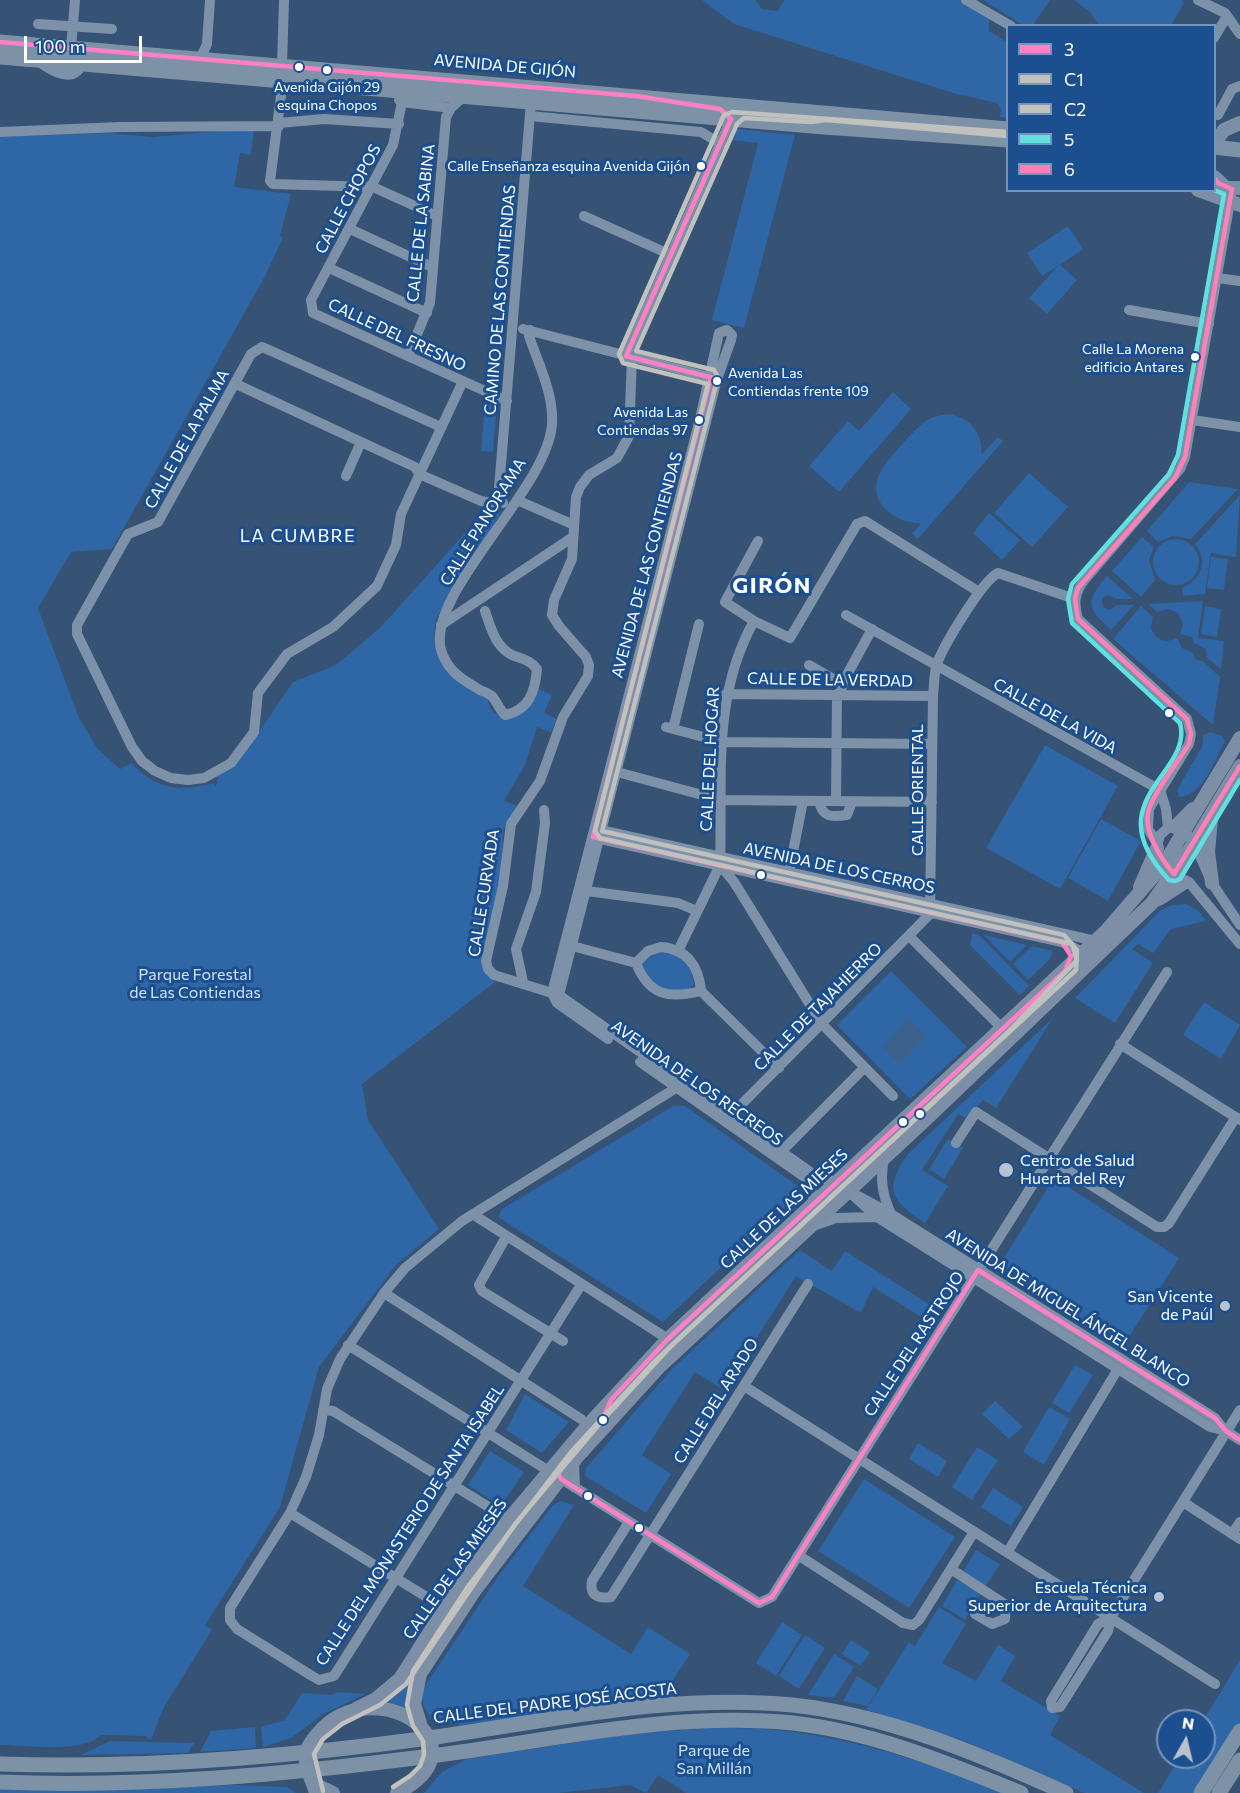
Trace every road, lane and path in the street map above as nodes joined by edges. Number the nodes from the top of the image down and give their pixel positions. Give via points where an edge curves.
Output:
1 (75, 0) edge
2 (210, 0) edge
3 (284, 0) edge
4 (966, 0) edge
5 (1198, 0) edge
6 (1227, 16) junction
7 (38, 24) dead end
8 (1008, 24) edge
9 (73, 27) junction
10 (112, 28) dead end
11 (1240, 34) edge
12 (1216, 36) edge
13 (0, 42) edge
14 (71, 48) junction
15 (0, 57) edge
16 (200, 59) junction
17 (283, 73) junction
18 (1240, 86) edge
19 (346, 87) junction
20 (464, 96) junction
21 (636, 96) junction
22 (402, 102) junction
23 (451, 108) junction
24 (531, 109) junction
25 (825, 112) junction
26 (1218, 115) dead end
27 (731, 119) junction
28 (1240, 123) edge
29 (279, 124) junction
30 (399, 124) junction
31 (1006, 129) edge
32 (1220, 129) edge
33 (0, 132) edge
34 (1006, 140) edge
35 (721, 144) junction
36 (1216, 146) edge
37 (1240, 150) edge
38 (1216, 157) edge
39 (1240, 159) edge
40 (1216, 178) edge
41 (373, 187) junction
42 (1204, 192) edge
43 (1234, 194) edge
44 (437, 216) junction
45 (584, 216) dead end
46 (350, 229) junction
47 (671, 255) junction
48 (329, 267) junction
49 (432, 267) junction
50 (1217, 278) junction
51 (1240, 281) edge
52 (311, 307) joint
53 (1129, 310) dead end
54 (427, 313) junction
55 (1209, 324) junction
56 (514, 327) junction
57 (530, 330) junction
58 (408, 356) junction
59 (629, 357) junction
60 (714, 378) junction
61 (463, 381) junction
62 (236, 384) junction
63 (507, 401) junction
64 (1192, 420) junction
65 (441, 427) junction
66 (1240, 427) edge
67 (361, 442) junction
68 (419, 474) junction
69 (346, 476) dead end
70 (498, 500) junction
71 (514, 503) junction
72 (574, 531) junction
73 (758, 541) dead end
74 (979, 592) junction
75 (453, 598) junction
76 (1075, 599) junction
77 (463, 609) junction
78 (485, 611) dead end
79 (846, 615) dead end
80 (754, 621) junction
81 (699, 624) dead end
82 (441, 625) junction
83 (872, 629) junction
84 (809, 666) dead end
85 (936, 666) junction
86 (840, 691) junction
87 (726, 694) junction
88 (933, 696) junction
89 (1240, 738) edge
90 (722, 742) junction
91 (836, 743) junction
92 (932, 744) junction
93 (1240, 766) edge
94 (617, 772) junction
95 (1168, 780) junction
96 (1161, 790) junction
97 (721, 800) junction
98 (803, 801) junction
99 (819, 801) junction
100 (836, 801) junction
101 (852, 802) junction
102 (933, 802) junction
103 (1165, 805) junction
104 (544, 810) dead end
105 (1212, 814) junction
106 (1176, 829) junction
107 (598, 834) junction
108 (1194, 843) junction
109 (1157, 845) junction
110 (1202, 863) junction
111 (718, 869) junction
112 (741, 871) junction
113 (789, 872) junction
114 (1178, 875) junction
115 (734, 882) junction
116 (1212, 883) junction
117 (587, 891) junction
118 (1135, 899) junction
119 (931, 909) junction
120 (697, 912) junction
121 (1240, 925) edge
122 (909, 936) junction
123 (1077, 937) junction
124 (1065, 944) junction
125 (1240, 944) edge
126 (572, 946) junction
127 (1099, 947) junction
128 (678, 951) junction
129 (1085, 953) junction
130 (636, 963) junction
131 (1069, 967) junction
132 (1167, 972) dead end
133 (523, 982) junction
134 (701, 991) junction
135 (556, 994) junction
136 (822, 1024) junction
137 (1008, 1033) junction
138 (1120, 1044) junction
139 (779, 1068) junction
140 (864, 1068) junction
141 (952, 1075) junction
142 (681, 1085) junction
143 (893, 1096) dead end
144 (728, 1118) junction
145 (1238, 1119) edge
146 (956, 1143) dead end
147 (782, 1151) junction
148 (1049, 1157) junction
149 (884, 1158) junction
150 (837, 1182) junction
151 (849, 1191) junction
152 (814, 1203) junction
153 (891, 1214) junction
154 (474, 1215) junction
155 (877, 1217) junction
156 (809, 1228) junction
157 (506, 1237) junction
158 (976, 1274) junction
159 (808, 1284) dead end
160 (581, 1285) junction
161 (384, 1293) junction
162 (696, 1332) junction
163 (550, 1333) junction
164 (668, 1339) junction
165 (563, 1341) dead end
166 (348, 1345) junction
167 (659, 1367) junction
168 (1118, 1369) junction
169 (520, 1381) junction
170 (744, 1386) junction
171 (611, 1400) junction
172 (323, 1410) junction
173 (1240, 1410) edge
174 (581, 1419) dead end
175 (1226, 1431) junction
176 (487, 1433) junction
177 (1240, 1440) edge
178 (858, 1459) junction
179 (574, 1462) junction
180 (548, 1471) junction
181 (561, 1479) junction
182 (454, 1486) junction
183 (575, 1488) junction
184 (1183, 1502) junction
185 (290, 1513) junction
186 (500, 1514) dead end
187 (629, 1522) junction
188 (1240, 1522) edge
189 (974, 1532) junction
190 (650, 1535) junction
191 (1236, 1536) edge
192 (490, 1545) junction
193 (1010, 1548) dead end
194 (798, 1555) junction
195 (951, 1569) junction
196 (396, 1578) junction
197 (438, 1604) dead end
198 (975, 1614) dead end
199 (1111, 1617) junction
200 (1215, 1684) dead end
201 (356, 1709) junction
202 (420, 1723) junction
203 (1240, 1731) edge
204 (430, 1738) junction
205 (1240, 1745) edge
206 (306, 1752) junction
207 (432, 1756) junction
208 (1240, 1760) edge
209 (0, 1764) edge
210 (1240, 1773) edge
211 (0, 1782) edge
212 (313, 1782) edge
213 (333, 1793) edge
214 (397, 1793) edge
215 (1021, 1793) edge
216 (1066, 1793) edge
217 (1201, 1793) edge
218 (1210, 1793) edge
219 (1220, 1793) edge
220 (1228, 1793) edge

1 - 9 street
2 - 16 street via 207,44
3 - 17 street
4 - 8 street
5 - 6 street
6 - 11 street
6 - 12 street
7 - 9 street
9 - 10 street
9 - 14 street
13 - 14 highway, AVENIDA DE GIJÓN
14 - 16 highway, AVENIDA DE GIJÓN
15 - 17 highway, AVENIDA DE GIJÓN
16 - 17 highway, AVENIDA DE GIJÓN
17 - 19 highway, AVENIDA DE GIJÓN
17 - 21 highway, AVENIDA DE GIJÓN
17 - 29 street
18 - 26 street via 1232,89
19 - 20 highway, AVENIDA DE GIJÓN
19 - 22 street, AVENIDA DE GIJÓN via 356,93 395,97
20 - 23 street
20 - 24 highway, AVENIDA DE GIJÓN
21 - 25 highway, AVENIDA DE GIJÓN
21 - 27 highway via 720,109
22 - 23 street, AVENIDA DE GIJÓN
22 - 30 street, CALLE CHOPOS
23 - 44 street, CALLE DE LA SABINA via 446,117
24 - 27 highway, AVENIDA DE GIJÓN
24 - 35 street, AVENIDA DE GIJÓN via 701,132
24 - 56 street, CAMINO DE LAS CONTIENDAS
25 - 27 highway via 812,115 742,110
25 - 31 highway, AVENIDA DE GIJÓN
27 - 34 highway, AVENIDA DE GIJÓN
27 - 35 street
28 - 32 main road
29 - 30 street via 324,119
29 - 33 street
29 - 41 street via 270,181 273,184
30 - 41 street, CALLE CHOPOS
35 - 47 street
36 - 37 highway
38 - 39 highway
40 - 43 main road
41 - 44 street
41 - 46 street, CALLE CHOPOS
42 - 43 main road
43 - 50 street
44 - 49 street, CALLE DE LA SABINA
45 - 47 street
46 - 48 street, CALLE CHOPOS
46 - 49 street
47 - 59 street
48 - 52 street, CALLE CHOPOS
48 - 54 street
49 - 54 street, CALLE DE LA SABINA
50 - 51 street
50 - 55 street
52 - 58 street, CALLE DEL FRESNO via 313,313
53 - 55 street
54 - 58 street, CALLE DE LA SABINA
55 - 64 street
56 - 57 street
56 - 63 street, CAMINO DE LAS CONTIENDAS
57 - 59 street
57 - 71 street, CALLE PANORAMA via 544,376 552,423 548,443
58 - 61 street, CALLE DEL FRESNO
59 - 60 street
59 - 72 street via 629,436 617,458 583,481 576,497
60 - 94 street, AVENIDA DE LAS CONTIENDAS
60 - 107 street, AVENIDA DE LAS CONTIENDAS
61 - 63 street, CALLE DEL FRESNO
61 - 65 street
62 - 65 street, CALLE DE LA PALMA via 251,354 262,347
62 - 67 street
62 - 68 street, CALLE DE LA PALMA via 158,522 128,534 77,625 77,634 132,747 155,771 188,780 204,777 231,763 254,732 258,693 287,654 333,627 377,586 396,545 401,514
63 - 70 street, CAMINO DE LAS CONTIENDAS
64 - 66 street
64 - 76 street via 1185,457 1175,478 1086,578
65 - 68 street
67 - 68 street via 415,467
67 - 69 street
68 - 70 street via 481,501
70 - 71 street
71 - 72 street
71 - 75 street, CALLE PANORAMA
72 - 77 street
72 - 133 street, CALLE CURVADA via 572,559 554,600 552,615 586,657 588,676 563,717 540,781 511,824 503,886 486,961 488,969 501,977
73 - 80 street via 725,602
74 - 76 street via 998,573
74 - 80 street via 865,521 857,524 790,638
74 - 85 street
75 - 77 street via 455,607
75 - 82 street, CALLE PANORAMA
76 - 95 street via 1078,619 1187,719 1189,744
77 - 82 street
78 - 82 street via 493,636 500,644 537,669 531,699 516,712 505,715 492,696 457,677 439,641
79 - 83 street, CALLE DE LA VIDA
80 - 87 street, CALLE DEL HOGAR
81 - 90 street via 669,728
83 - 85 street, CALLE DE LA VIDA
83 - 86 street
84 - 86 street
85 - 88 street, CALLE ORIENTAL
85 - 96 street, CALLE DE LA VIDA
86 - 87 street, CALLE DE LA VERDAD
86 - 88 street, CALLE DE LA VERDAD
86 - 91 street
87 - 90 street, CALLE DEL HOGAR
88 - 92 street, CALLE ORIENTAL
89 - 106 main road, CALLE DE LAS MIESES via 1203,800
90 - 91 street
90 - 97 street, CALLE DEL HOGAR
91 - 92 street
91 - 100 street
92 - 102 street, CALLE ORIENTAL
93 - 105 main road, CALLE DE LAS MIESES
94 - 97 street
94 - 107 street, AVENIDA DE LAS CONTIENDAS
95 - 96 street
95 - 103 street
96 - 103 street
96 - 109 street via 1149,809 1148,819 1148,829
97 - 98 street
97 - 111 street, CALLE DEL HOGAR
98 - 99 street
98 - 113 street
99 - 100 street
99 - 101 street via 821,811 836,816 847,815
100 - 101 street
101 - 102 street
102 - 119 street, CALLE ORIENTAL
103 - 106 street
104 - 133 street via 536,892 516,949
105 - 108 main road, CALLE DE LAS MIESES
105 - 116 main road via 1208,852
106 - 108 street
106 - 109 street via 1160,835
106 - 114 main road, CALLE DE LAS MIESES
107 - 111 street, AVENIDA DE LOS CERROS
107 - 111 street
107 - 117 street, AVENIDA DE LAS CONTIENDAS
107 - 135 street, AVENIDA DE LAS CONTIENDAS
108 - 110 street
108 - 114 main road, CALLE DE LAS MIESES
109 - 114 street
109 - 118 main road
110 - 114 street via 1199,873
110 - 116 street
111 - 112 street, AVENIDA DE LOS CERROS
111 - 113 street, AVENIDA DE LOS CERROS
111 - 115 street
111 - 120 street
112 - 115 street, AVENIDA DE LOS CERROS
112 - 119 street, AVENIDA DE LOS CERROS
113 - 119 street, AVENIDA DE LOS CERROS
114 - 118 main road, CALLE DE LAS MIESES
114 - 125 street
114 - 127 main road, CALLE DE LAS MIESES via 1152,903
115 - 136 street
116 - 121 street
117 - 120 street via 678,903
117 - 126 street, AVENIDA DE LAS CONTIENDAS
118 - 127 main road, CALLE DE LAS MIESES
119 - 122 street, CALLE DE TAJAHIERRO
119 - 123 street, AVENIDA DE LOS CERROS
119 - 124 street, AVENIDA DE LOS CERROS
120 - 128 street
122 - 136 street, CALLE DE TAJAHIERRO
122 - 137 street
123 - 127 street, AVENIDA DE LOS CERROS
123 - 129 street
124 - 129 street, AVENIDA DE LOS CERROS
124 - 131 street via 1070,952
126 - 130 street
126 - 135 street, AVENIDA DE LAS CONTIENDAS
127 - 129 main road
127 - 137 main road, CALLE DE LAS MIESES
128 - 130 street via 654,948
128 - 134 street via 694,963
129 - 131 main road, CALLE DE LAS MIESES
129 - 137 main road via 1082,968
130 - 134 street via 645,980 659,992 678,996
131 - 137 main road, CALLE DE LAS MIESES
132 - 138 street, CALLE DEL RASTROJO
133 - 135 street, CALLE CURVADA
134 - 139 street
135 - 142 street, AVENIDA DE LOS RECREOS via 557,1003
136 - 139 street, CALLE DE TAJAHIERRO
136 - 140 street
137 - 141 main road, CALLE DE LAS MIESES
137 - 149 main road, CALLE DE LAS MIESES
138 - 145 street
138 - 148 street, CALLE DEL RASTROJO
139 - 144 street, CALLE DE TAJAHIERRO
140 - 143 street
140 - 147 street
141 - 150 main road, CALLE DE LAS MIESES
141 - 151 main road via 947,1087 850,1178
142 - 144 street, AVENIDA DE LOS RECREOS
142 - 154 street
144 - 147 street, AVENIDA DE LOS RECREOS
144 - 152 street, AVENIDA DE LOS RECREOS via 810,1181
145 - 148 street via 1164,1227 1157,1227
146 - 148 street via 976,1112
147 - 150 street, AVENIDA DE LOS RECREOS via 819,1178
148 - 158 street, CALLE DEL RASTROJO
149 - 151 main road, CALLE DE LAS MIESES
149 - 153 street via 883,1197
150 - 152 main road, CALLE DE LAS MIESES
151 - 152 main road
151 - 153 street, AVENIDA DE MIGUEL ÁNGEL BLANCO
151 - 155 street, AVENIDA DE MIGUEL ÁNGEL BLANCO
151 - 156 main road, CALLE DE LAS MIESES
152 - 164 main road, CALLE DE LAS MIESES
153 - 158 street, AVENIDA DE MIGUEL ÁNGEL BLANCO
154 - 157 street
154 - 161 street via 429,1246
155 - 156 street via 836,1218
155 - 158 street, AVENIDA DE MIGUEL ÁNGEL BLANCO
156 - 162 main road, CALLE DE LAS MIESES
157 - 160 street
157 - 163 street via 479,1285 482,1292
158 - 168 street, AVENIDA DE MIGUEL ÁNGEL BLANCO
158 - 175 street, AVENIDA DE MIGUEL ÁNGEL BLANCO via 1215,1418
158 - 178 street, CALLE DEL RASTROJO
159 - 170 street, CALLE DEL ARADO
160 - 163 street, CALLE DEL MONASTERIO DE SANTA ISABEL
160 - 164 street
161 - 166 street
161 - 169 street
162 - 164 main road via 679,1341
162 - 167 main road, CALLE DE LAS MIESES
163 - 165 street
163 - 169 street, CALLE DEL MONASTERIO DE SANTA ISABEL
164 - 167 main road
164 - 171 main road, CALLE DE LAS MIESES
166 - 172 street via 327,1389
166 - 176 street
167 - 179 main road, CALLE DE LAS MIESES
168 - 175 street, AVENIDA DE MIGUEL ÁNGEL BLANCO via 1210,1427
168 - 193 street
169 - 174 street
169 - 176 street, CALLE DEL MONASTERIO DE SANTA ISABEL
170 - 178 street
170 - 190 street, CALLE DEL ARADO
171 - 180 main road, CALLE DE LAS MIESES
171 - 181 main road via 604,1416 560,1466
172 - 182 street via 333,1411
172 - 185 street via 315,1449
173 - 175 street
175 - 177 street, AVENIDA DE MIGUEL ÁNGEL BLANCO
175 - 184 street
176 - 180 street
176 - 182 street, CALLE DEL MONASTERIO DE SANTA ISABEL
178 - 189 street
178 - 194 street, CALLE DEL RASTROJO
179 - 181 main road, CALLE DE LAS MIESES
179 - 183 street
180 - 181 street
180 - 192 main road, CALLE DE LAS MIESES
181 - 183 street
181 - 192 main road via 547,1480
181 - 202 main road, CALLE DE LAS MIESES via 475,1590 420,1674 414,1704
182 - 186 street
182 - 196 street, CALLE DEL MONASTERIO DE SANTA ISABEL
183 - 187 street
184 - 191 street
184 - 199 street
185 - 196 street
185 - 196 street, CALLE DEL MONASTERIO DE SANTA ISABEL via 230,1608 229,1617 237,1629 312,1676 327,1680 339,1668
187 - 190 street
187 - 190 street, CALLE DEL ARADO via 592,1581 594,1595 611,1597
188 - 191 street
189 - 195 street
189 - 199 street
190 - 194 street, CALLE DEL RASTROJO via 759,1603 772,1597
192 - 201 main road, CALLE DE LAS MIESES via 400,1679 376,1699
194 - 195 street via 903,1623 913,1625
195 - 198 street via 1006,1605 1005,1619 993,1624
196 - 197 street
199 - 199 street via 1098,1624 1051,1701 1052,1708 1060,1707 1108,1631
199 - 200 street
201 - 202 main road via 395,1712
201 - 206 main road, CALLE DE LAS MIESES via 328,1724
202 - 204 main road
203 - 217 highway
204 - 206 highway, CALLE DEL PADRE JOSÉ ACOSTA
204 - 207 main road
204 - 216 highway, CALLE DEL PADRE JOSÉ ACOSTA via 651,1706 733,1702 792,1706 822,1709 911,1731
205 - 218 highway
206 - 209 highway, CALLE DEL PADRE JOSÉ ACOSTA via 157,1762
206 - 212 main road
207 - 212 highway, CALLE DEL PADRE JOSÉ ACOSTA
207 - 214 main road via 415,1782
207 - 215 highway, CALLE DEL PADRE JOSÉ ACOSTA via 642,1725 760,1721 869,1738 947,1763
208 - 219 highway
210 - 220 highway
211 - 212 highway, CALLE DEL PADRE JOSÉ ACOSTA
212 - 213 main road

